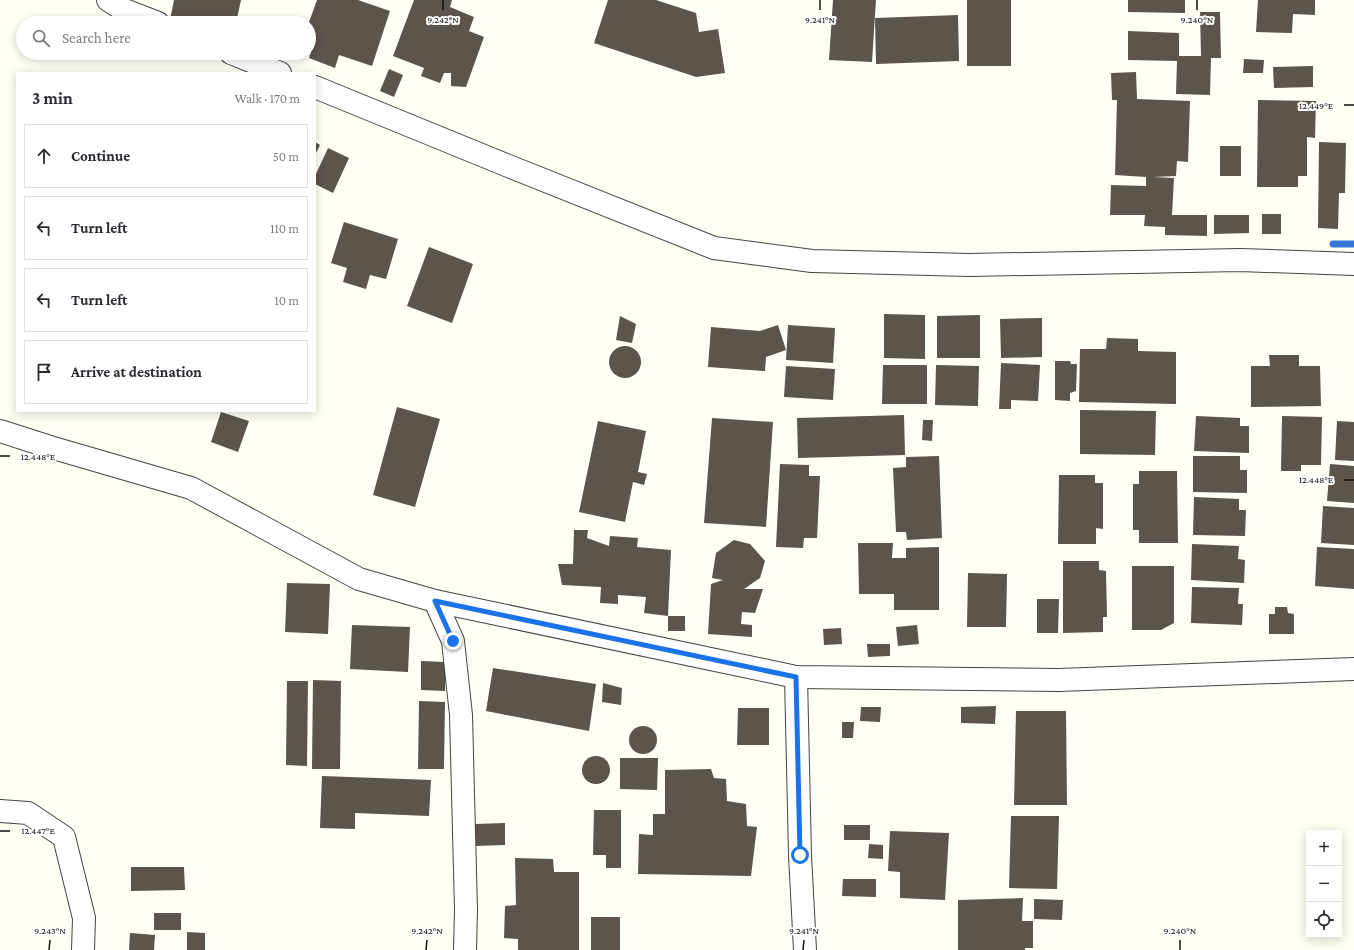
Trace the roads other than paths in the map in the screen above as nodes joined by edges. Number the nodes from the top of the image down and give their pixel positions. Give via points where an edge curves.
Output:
1 (108, 0) edge
2 (141, 16) edge
3 (248, 60) edge
4 (278, 72) edge
5 (316, 88) edge
6 (1354, 264) edge
7 (0, 431) edge
8 (435, 601) junction
9 (1354, 669) edge
10 (796, 677) junction
11 (0, 811) edge
12 (83, 950) edge
13 (465, 950) edge
14 (805, 950) edge

1 - 2 street
3 - 4 street
5 - 6 street via 714,248 812,261 969,265 1240,260
7 - 8 street via 191,488 359,579
8 - 10 street
8 - 13 street via 453,641 461,715
9 - 10 street via 1059,680
10 - 14 street
11 - 12 street via 28,813 64,837 84,918

